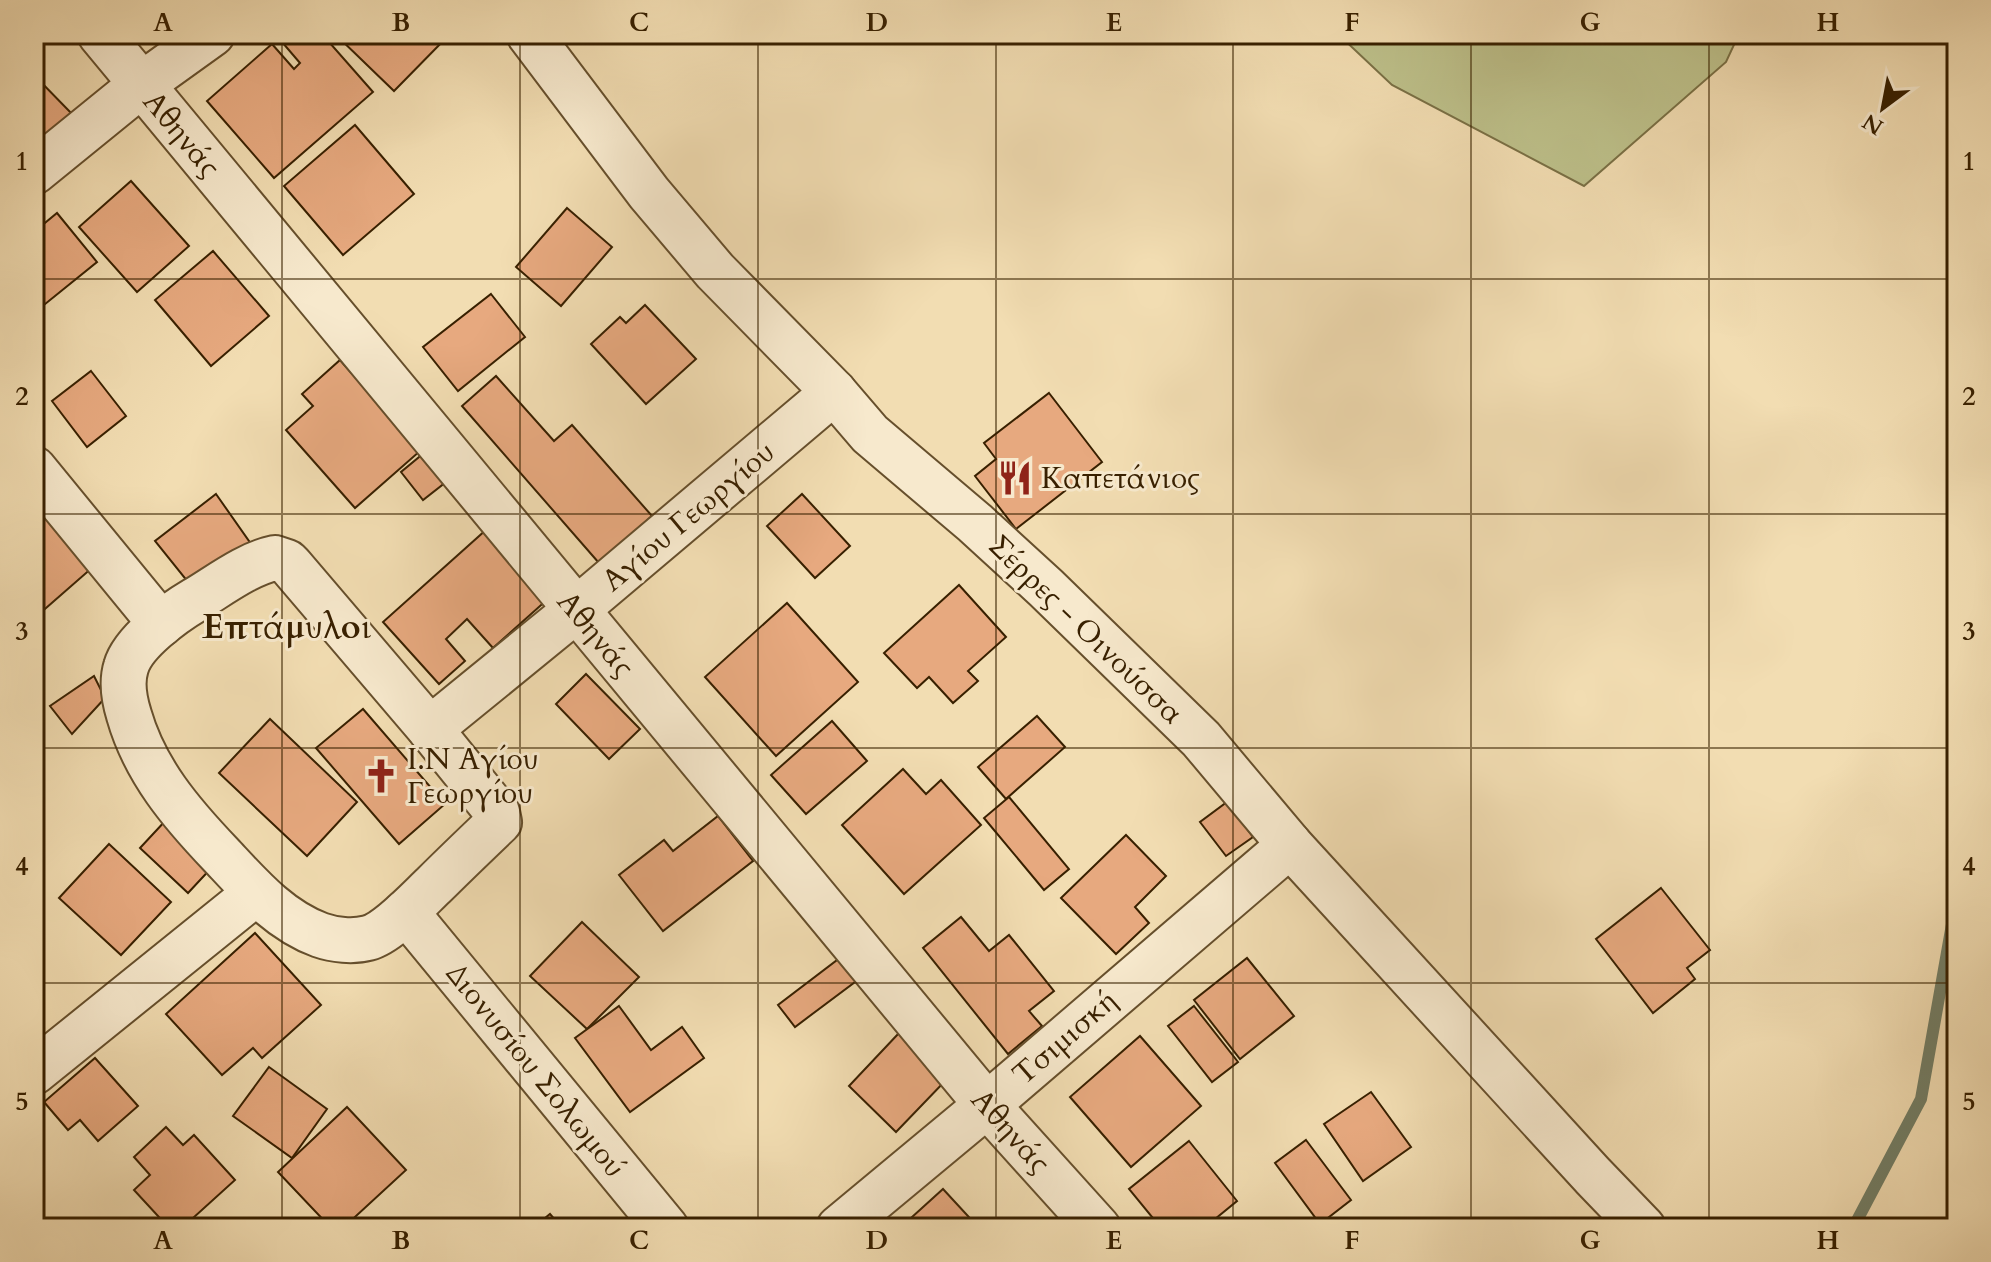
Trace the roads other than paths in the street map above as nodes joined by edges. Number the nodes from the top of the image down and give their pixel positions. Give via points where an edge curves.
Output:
1 (100, 34) edge
2 (212, 34) edge
3 (529, 34) edge
4 (141, 85) junction
5 (34, 172) edge
6 (834, 392) junction
7 (34, 469) edge
8 (576, 610) junction
9 (161, 624) junction
10 (430, 729) junction
11 (1290, 845) junction
12 (256, 893) junction
13 (406, 912) junction
14 (34, 1072) edge
15 (987, 1105) junction
16 (666, 1228) edge
17 (839, 1228) edge
18 (1098, 1228) edge
19 (1641, 1228) edge

1 - 4 street, Αθηνάς
2 - 4 street
3 - 6 street, Σέρρες - Οινούσσα via 696,249
4 - 5 street
4 - 8 street, Αθηνάς
6 - 8 street, Αγίου Γεωργίου
6 - 11 street, Σέρρες - Οινούσσα via 870,434 1026,569 1201,739
7 - 9 street
8 - 10 street, Αγίου Γεωργίου
8 - 15 street, Αθηνάς
9 - 10 street via 263,561 287,562
9 - 12 street via 132,653 125,670 123,692 134,733 146,761 183,815
10 - 13 street via 486,797 499,822
11 - 15 street, Τσιμισκή
11 - 19 street, Σέρρες - Οινούσσα
12 - 13 street via 288,918 334,938 374,936
12 - 14 street
13 - 16 street, Διονυσίου Σολωμού
15 - 17 street, Τσιμισκή
15 - 18 street, Αθηνάς

